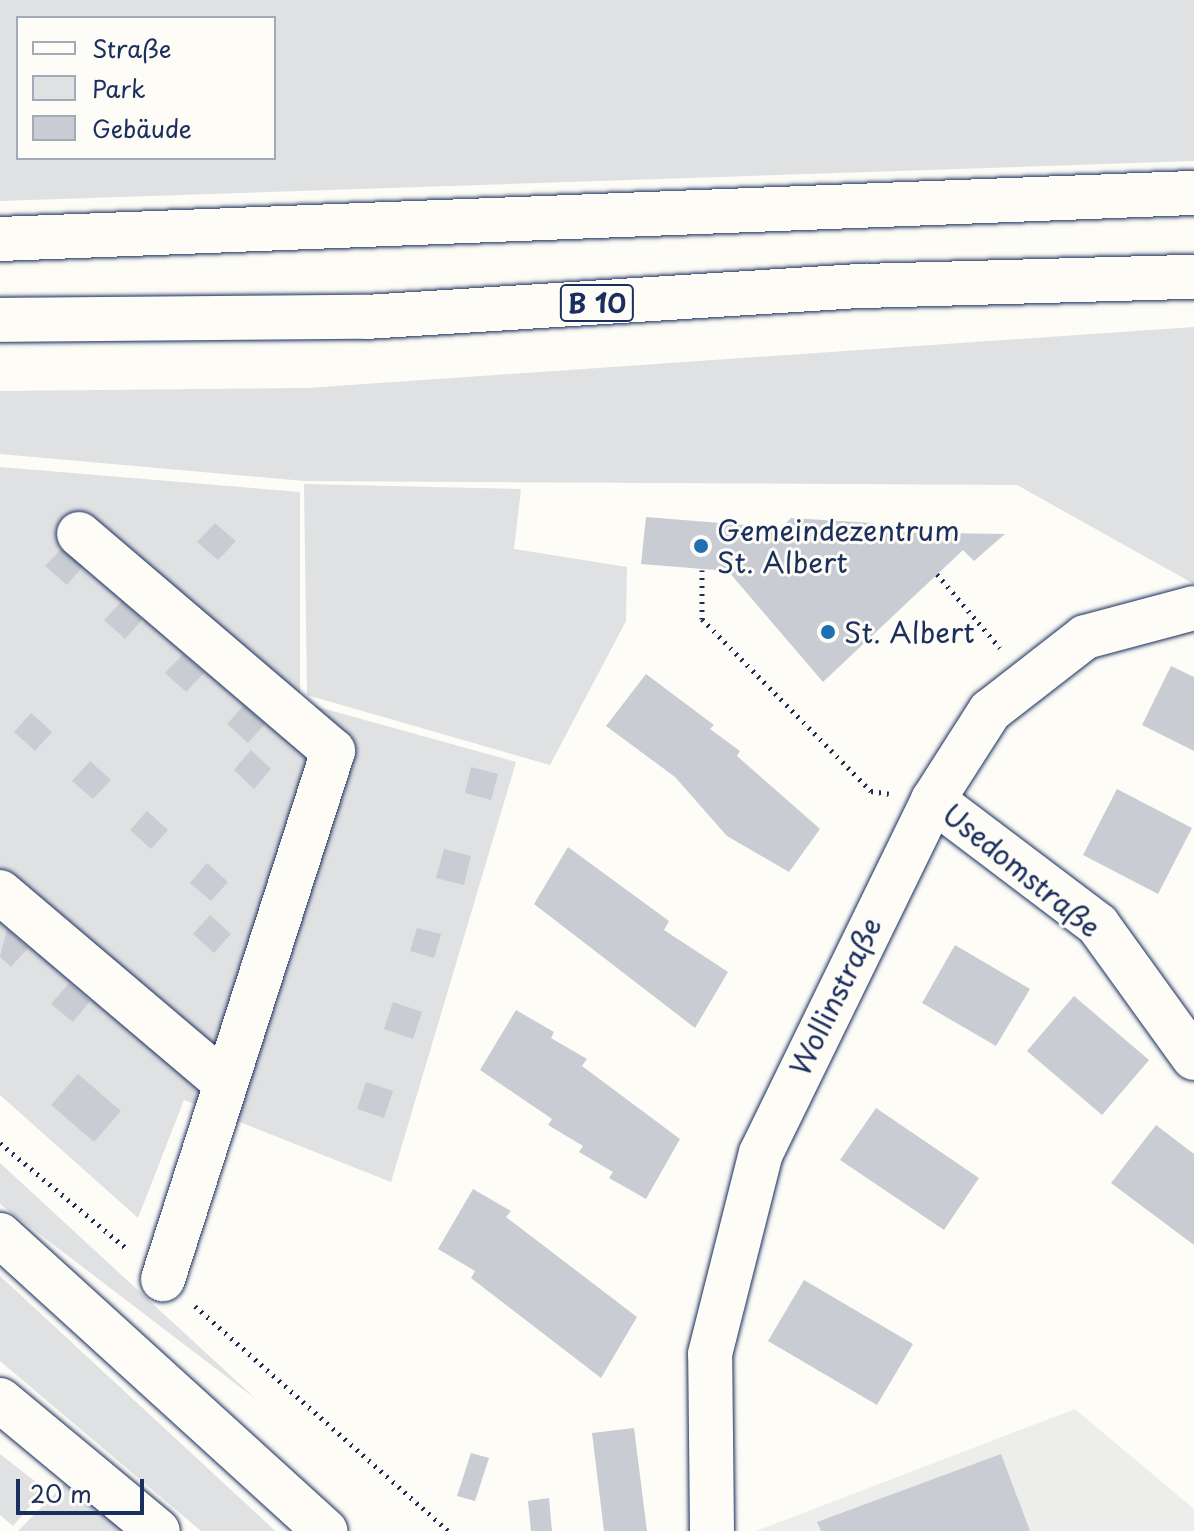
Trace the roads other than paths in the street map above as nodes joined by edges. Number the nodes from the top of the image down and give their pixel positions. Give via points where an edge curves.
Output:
1 (1194, 193) edge
2 (0, 239) edge
3 (1194, 277) edge
4 (0, 320) edge
5 (79, 534) dead end
6 (1194, 608) edge
7 (933, 800) junction
8 (0, 892) edge
9 (1194, 1058) edge
10 (222, 1080) junction
11 (0, 1235) edge
12 (163, 1279) road end
13 (0, 1400) edge
14 (158, 1531) edge
15 (325, 1531) edge
16 (712, 1531) edge

1 - 2 main road
3 - 4 main road, B 10 via 863,286 366,317
5 - 10 main road via 333,751 232,1070
6 - 7 main road, Wollinstraße via 1085,637 990,711
7 - 9 main road, Usedomstraße via 1098,925
7 - 16 main road, Wollinstraße via 761,1153 710,1354
8 - 10 main road
10 - 12 main road via 214,1131
11 - 15 main road
13 - 14 main road

